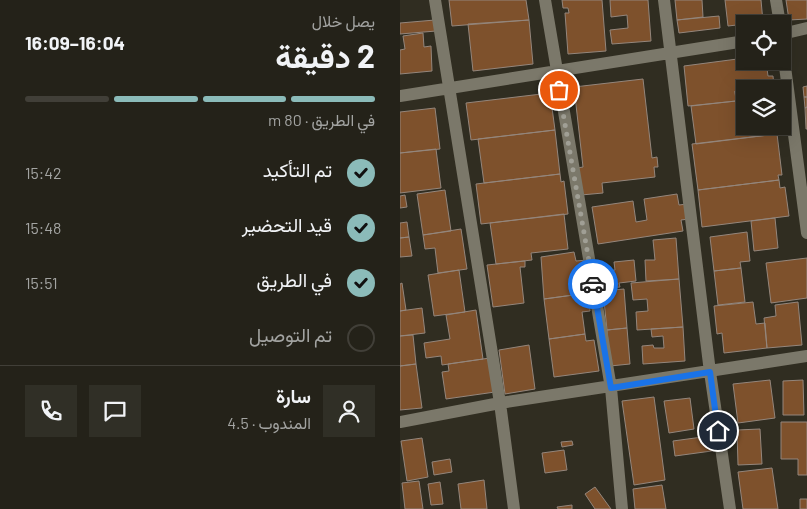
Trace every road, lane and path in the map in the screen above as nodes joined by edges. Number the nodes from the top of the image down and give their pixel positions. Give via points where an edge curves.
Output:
1 (435, 0) edge
2 (544, 0) edge
3 (664, 0) edge
4 (776, 0) edge
5 (778, 15) edge
6 (807, 28) edge
7 (791, 32) edge
8 (736, 43) edge
9 (672, 54) junction
10 (785, 70) edge
11 (556, 71) junction
12 (448, 88) junction
13 (400, 96) edge
14 (807, 233) edge
15 (807, 356) edge
16 (710, 372) junction
17 (611, 388) junction
18 (500, 403) junction
19 (400, 422) edge
20 (514, 509) edge
21 (622, 509) edge
22 (730, 509) edge

1 - 12 street
2 - 11 street
3 - 9 street
4 - 5 street
6 - 7 street
8 - 9 street
9 - 11 street
9 - 16 street
10 - 14 street
11 - 12 street
11 - 17 street
12 - 13 street
12 - 18 street
15 - 16 street
16 - 17 street
16 - 22 street
17 - 18 street
17 - 21 street
18 - 19 street
18 - 20 street

